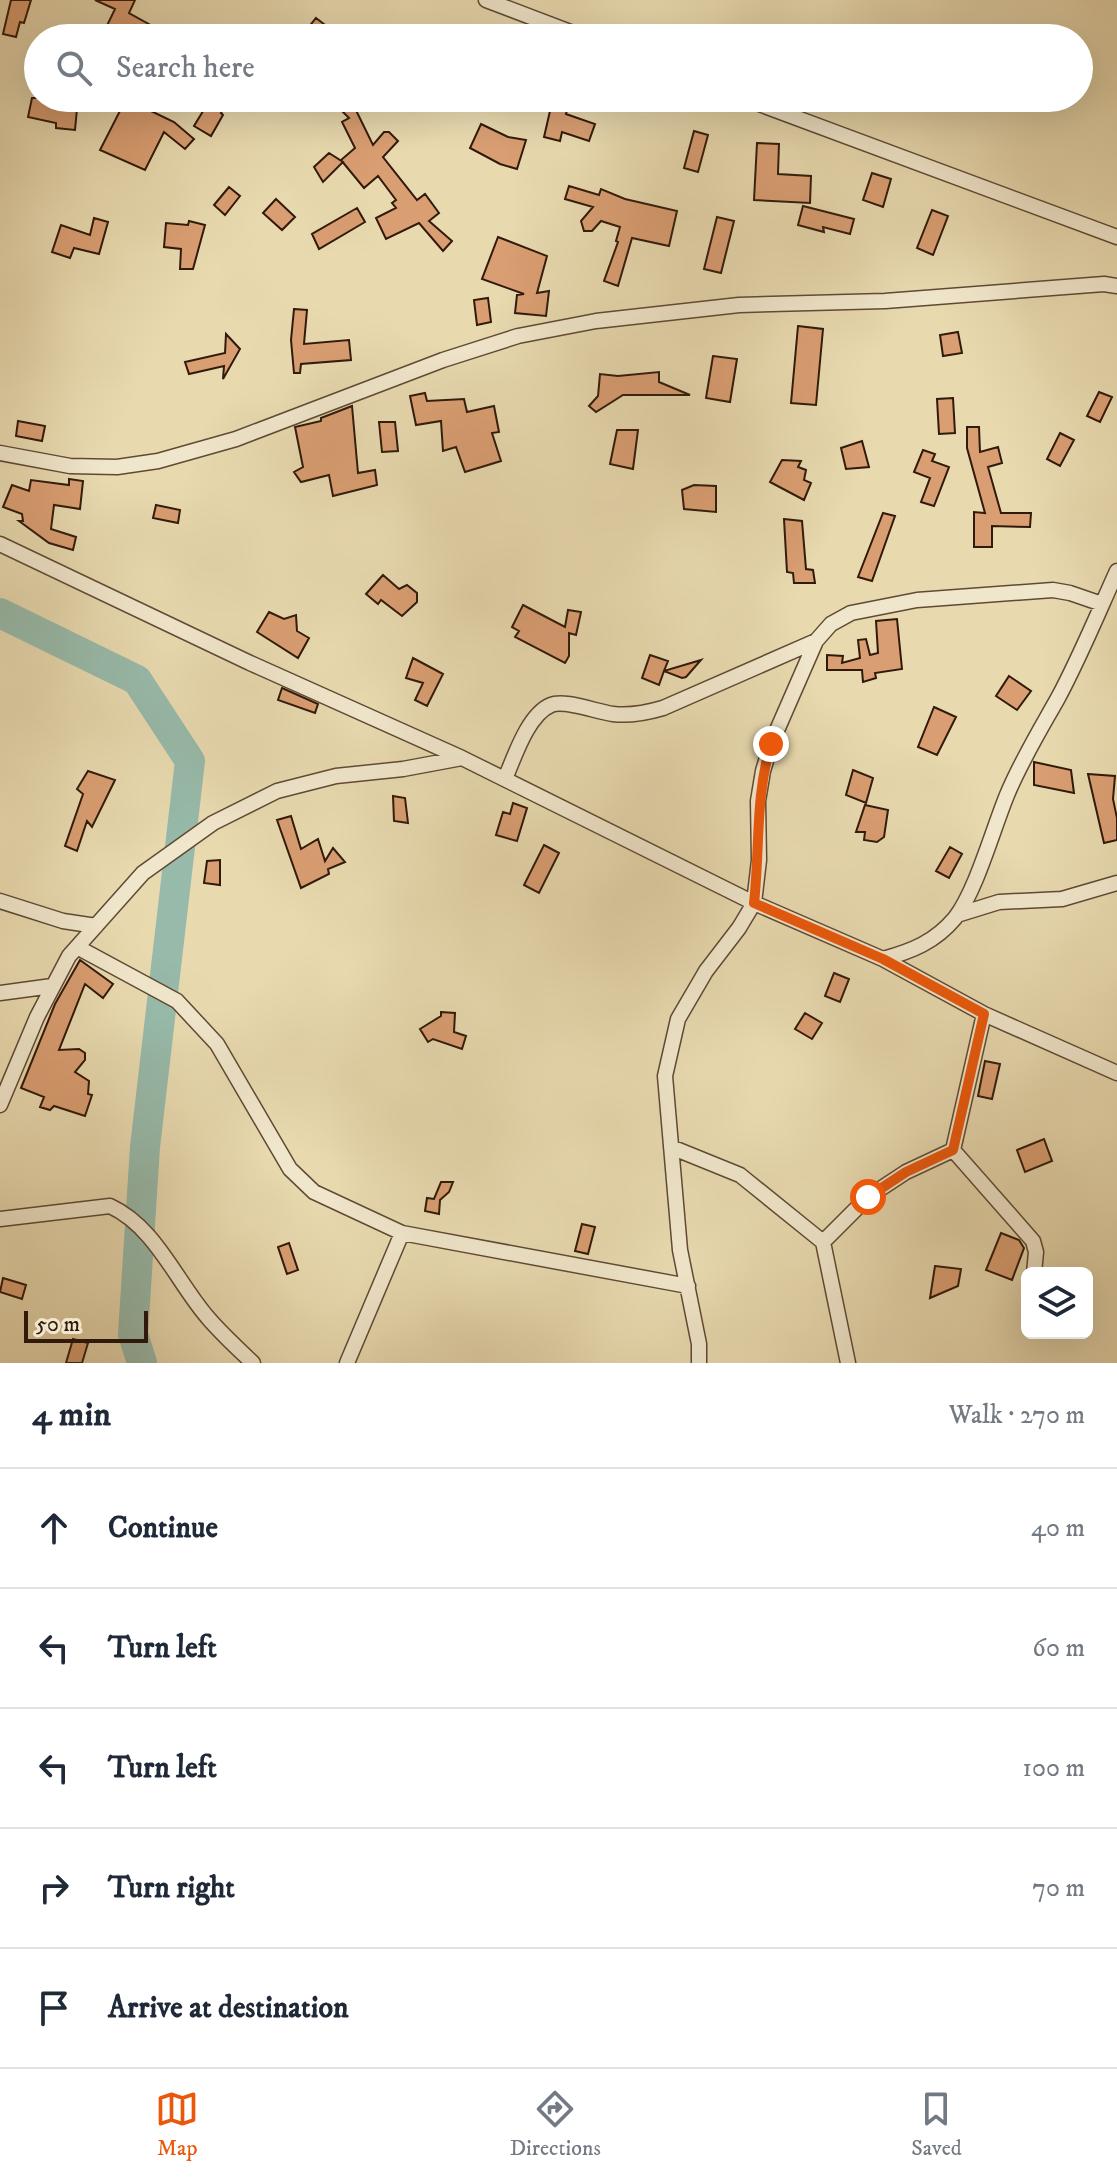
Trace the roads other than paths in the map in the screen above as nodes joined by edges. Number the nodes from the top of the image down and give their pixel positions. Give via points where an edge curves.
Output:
1 (486, 0) edge
2 (549, 24) edge
3 (781, 112) edge
4 (1117, 237) edge
5 (1117, 286) edge
6 (0, 453) edge
7 (0, 544) edge
8 (1117, 571) edge
9 (1102, 604) junction
10 (816, 641) junction
11 (462, 758) junction
12 (505, 779) junction
13 (1117, 883) edge
14 (0, 901) edge
15 (754, 903) junction
16 (957, 915) junction
17 (96, 926) junction
18 (77, 947) junction
19 (883, 959) junction
20 (52, 986) junction
21 (0, 993) edge
22 (984, 1014) junction
23 (1117, 1073) edge
24 (0, 1105) edge
25 (671, 1147) junction
26 (953, 1150) junction
27 (0, 1219) edge
28 (402, 1233) junction
29 (823, 1242) junction
30 (1035, 1267) edge
31 (688, 1286) junction
32 (253, 1363) edge
33 (347, 1363) edge
34 (699, 1363) edge
35 (848, 1363) edge

1 - 2 street
3 - 4 street
5 - 6 street via 739,305 596,321 518,336 236,439 158,461 70,466
7 - 11 street
8 - 9 street
9 - 10 street via 1053,590 917,600 851,613
9 - 16 street via 1008,793
10 - 12 street via 641,714 552,704 528,729
10 - 15 street via 763,771
11 - 12 street
11 - 17 street via 336,776 277,791 213,823 143,873
12 - 15 street
13 - 16 street via 1062,899 999,902
14 - 17 street
15 - 19 street
15 - 25 street via 678,1019 665,1076
16 - 19 street via 922,946
17 - 18 street
18 - 20 street
18 - 28 street via 177,1001 217,1044 290,1169 314,1192
19 - 22 street
20 - 21 street
20 - 24 street
22 - 23 street
22 - 26 street
25 - 29 street via 740,1175
25 - 31 street
26 - 29 street via 868,1197
26 - 30 street via 1033,1241
27 - 32 street via 110,1206 120,1211 153,1243 208,1318
28 - 31 street
28 - 33 street
29 - 35 street
31 - 34 street

